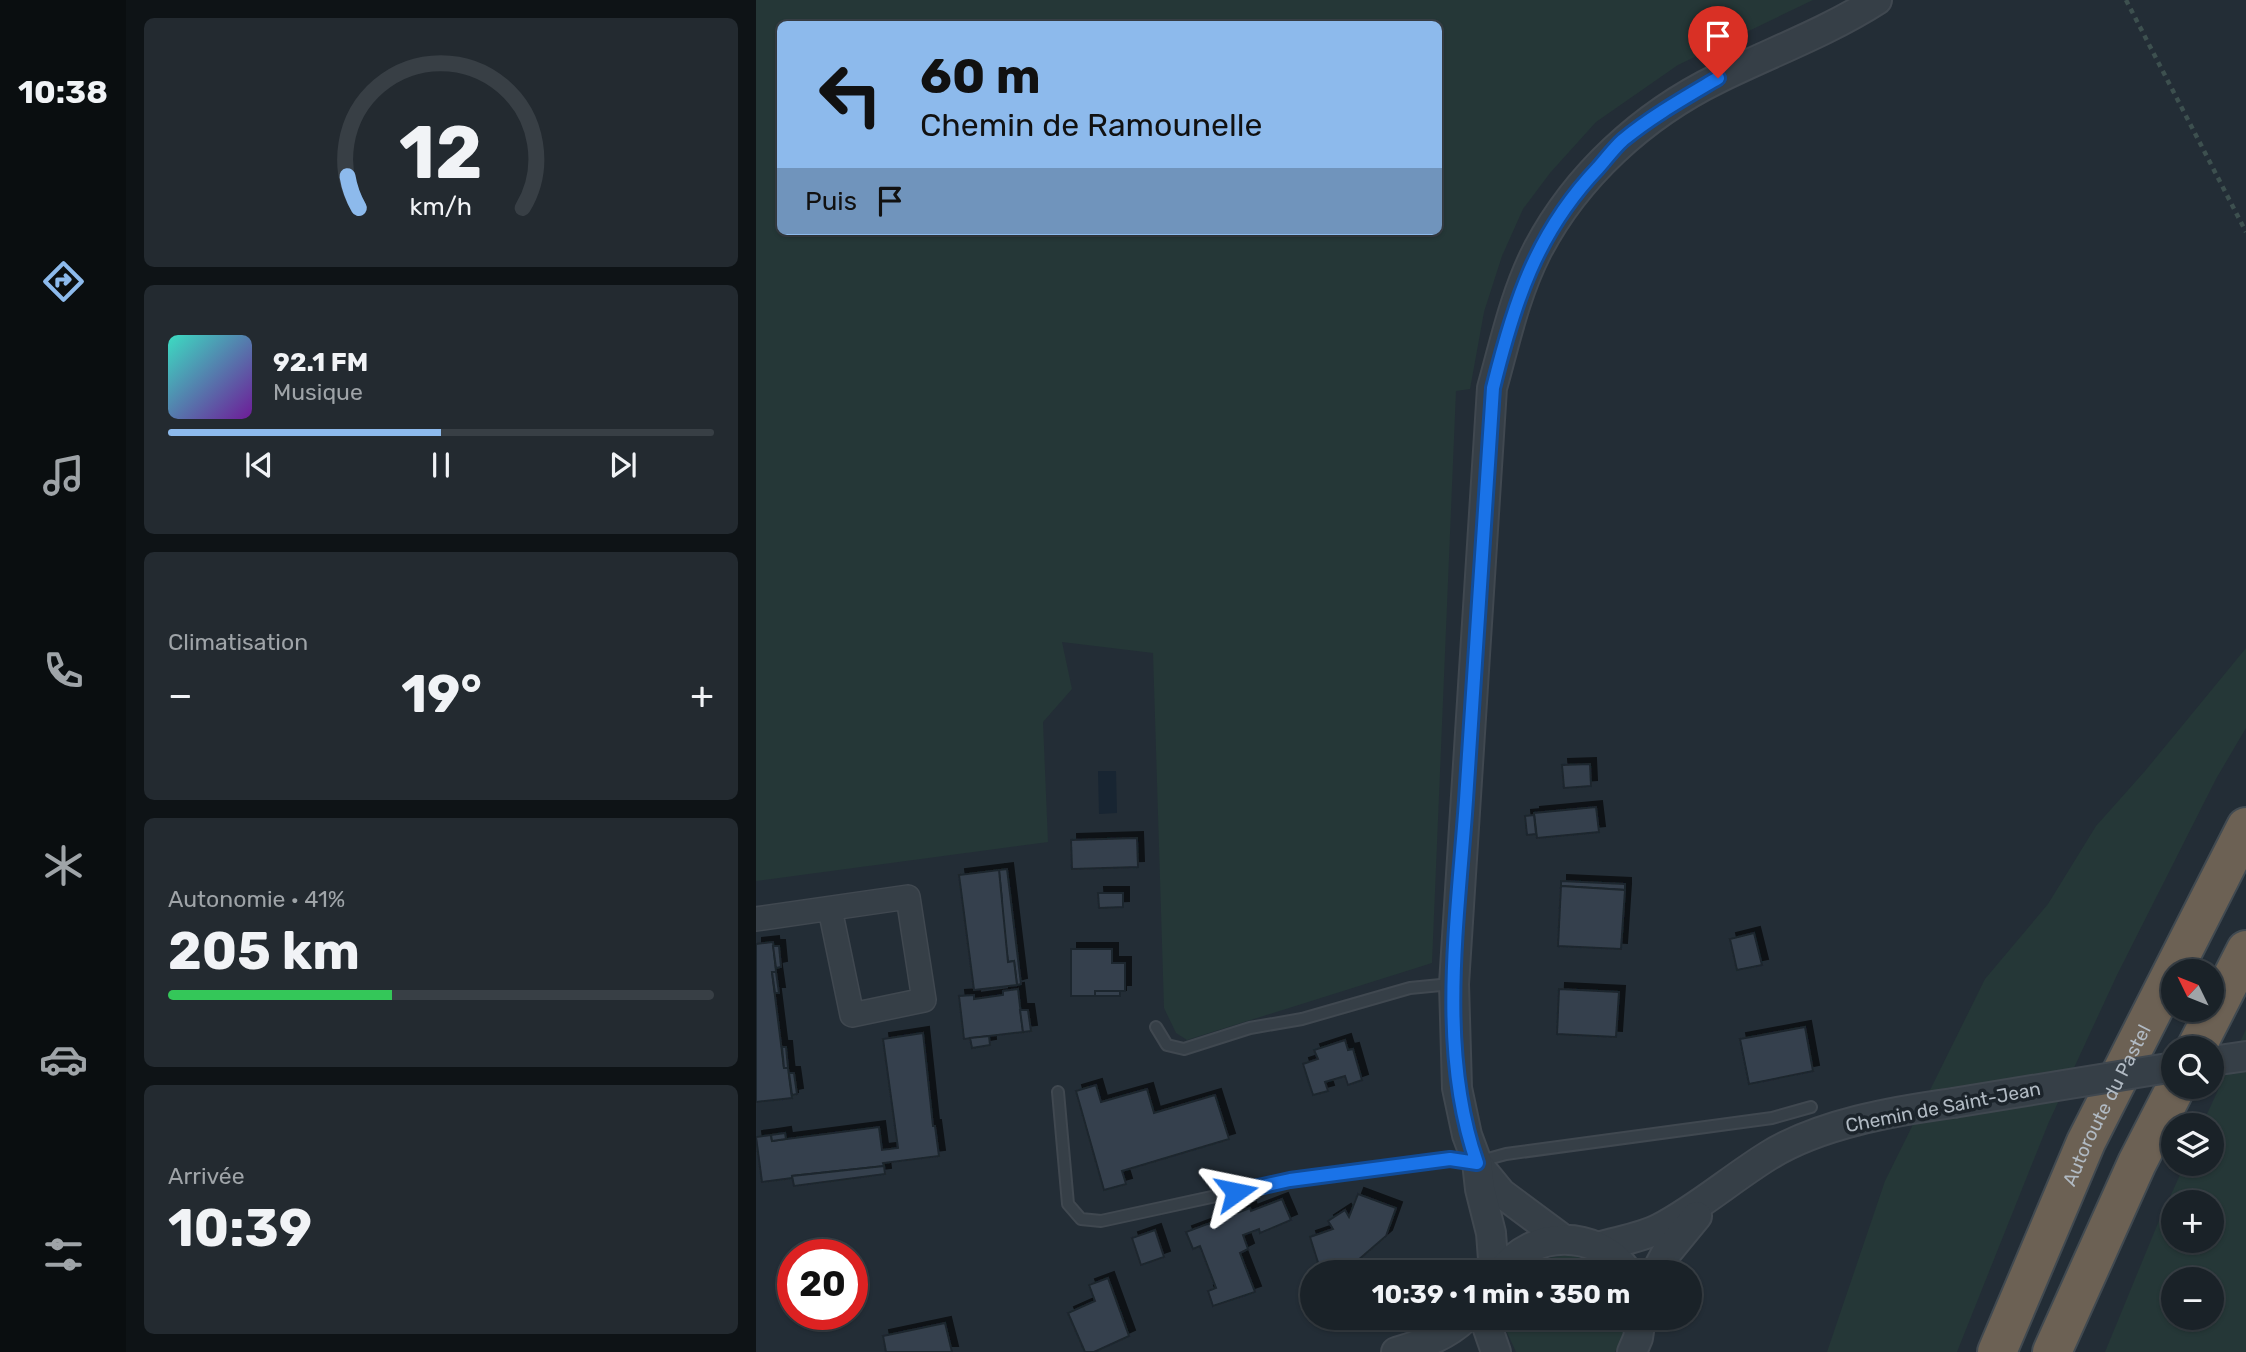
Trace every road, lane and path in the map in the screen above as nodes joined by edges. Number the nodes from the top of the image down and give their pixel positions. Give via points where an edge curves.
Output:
1 (1877, 0) edge
2 (2126, 0) edge
3 (2246, 232) edge
4 (2246, 827) edge
5 (830, 909) junction
6 (756, 919) edge
7 (2246, 950) edge
8 (1454, 984) junction
9 (1156, 1027) dead end
10 (2202, 1036) edge
11 (2246, 1056) edge
12 (2224, 1059) edge
13 (2161, 1069) edge
14 (1058, 1092) dead end
15 (2170, 1099) edge
16 (1811, 1107) dead end
17 (1477, 1163) junction
18 (1727, 1186) junction
19 (1563, 1239) junction
20 (1598, 1247) junction
21 (1493, 1260) edge
22 (1511, 1260) edge
23 (1617, 1260) edge
24 (1663, 1260) edge
25 (1452, 1330) edge
26 (1488, 1330) edge
27 (1639, 1330) edge
28 (1396, 1352) edge
29 (1496, 1352) edge
30 (1632, 1352) edge
31 (1997, 1352) edge
32 (2052, 1352) edge

1 - 8 street via 1796,44 1718,78 1623,141 1574,193 1537,251 1512,314 1493,388
2 - 3 path
4 - 31 highway, Autoroute du Pastel via 2086,1142
5 - 5 street via 908,897 924,1000 852,1015
5 - 6 street
7 - 10 highway
8 - 9 lane via 1410,988 1184,1049 1167,1045
8 - 17 street via 1457,1088
11 - 12 street
13 - 18 street, Chemin de Saint-Jean, bridge via 1835,1127 1768,1156
14 - 17 lane via 1068,1204 1081,1219 1101,1221 1290,1180 1450,1159
15 - 32 highway
16 - 17 lane via 1772,1118 1506,1154
17 - 19 street via 1501,1193
17 - 21 street
18 - 20 street, Chemin de Saint-Jean via 1660,1228
18 - 24 street, Chemin de Saint-Jean via 1678,1236
19 - 20 street
19 - 22 street via 1545,1241
20 - 23 street
25 - 28 street
26 - 29 street
27 - 30 street

